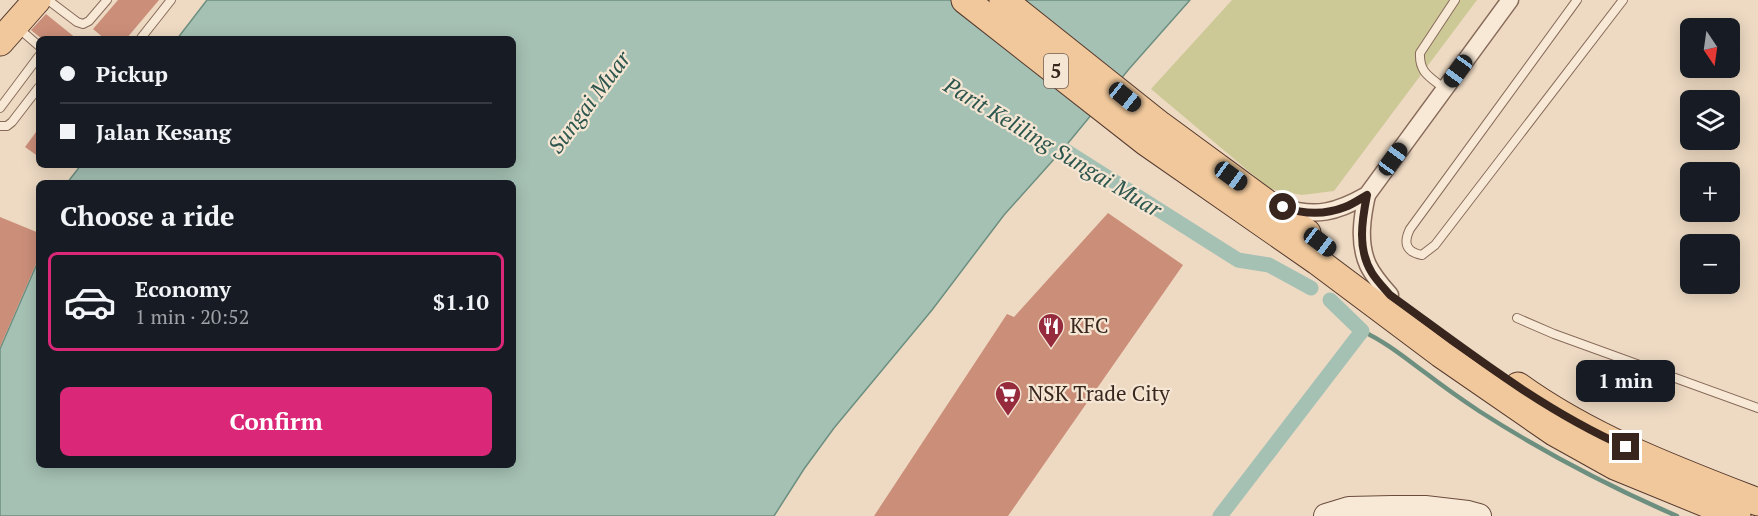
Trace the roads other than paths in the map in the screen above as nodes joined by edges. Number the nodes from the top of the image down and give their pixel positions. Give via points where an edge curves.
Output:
1 (37, 0) edge
2 (48, 0) edge
3 (107, 0) edge
4 (171, 0) edge
5 (965, 0) edge
6 (1003, 0) edge
7 (1455, 0) edge
8 (1510, 0) edge
9 (1577, 0) edge
10 (1623, 0) edge
11 (7, 34) edge
12 (143, 36) edge
13 (36, 45) edge
14 (36, 60) edge
15 (1445, 89) junction
16 (36, 91) edge
17 (0, 108) edge
18 (0, 126) edge
19 (1153, 133) junction
20 (1367, 195) junction
21 (1267, 202) junction
22 (1390, 295) junction
23 (1517, 318) dead end
24 (1758, 408) edge
25 (1758, 502) edge
26 (1326, 516) edge
27 (1479, 516) edge
28 (1737, 516) edge

1 - 11 main road
2 - 3 lane via 82,24
4 - 12 lane
5 - 19 main road, 5
6 - 19 main road, 5
7 - 15 lane via 1420,53 1422,71
8 - 15 street
9 - 10 lane via 1410,229 1405,242 1414,254 1422,255 1435,245
11 - 13 lane
14 - 17 lane
15 - 20 street
16 - 18 lane via 12,122
19 - 21 main road, 5
19 - 28 main road, 5 via 1441,354 1554,432 1615,466
20 - 21 street via 1346,207 1324,212 1299,213
20 - 22 street via 1362,221 1364,250 1373,274
21 - 22 main road, 5
22 - 25 main road, 5 via 1531,396 1605,438
23 - 24 lane
26 - 27 street via 1349,509 1403,508

